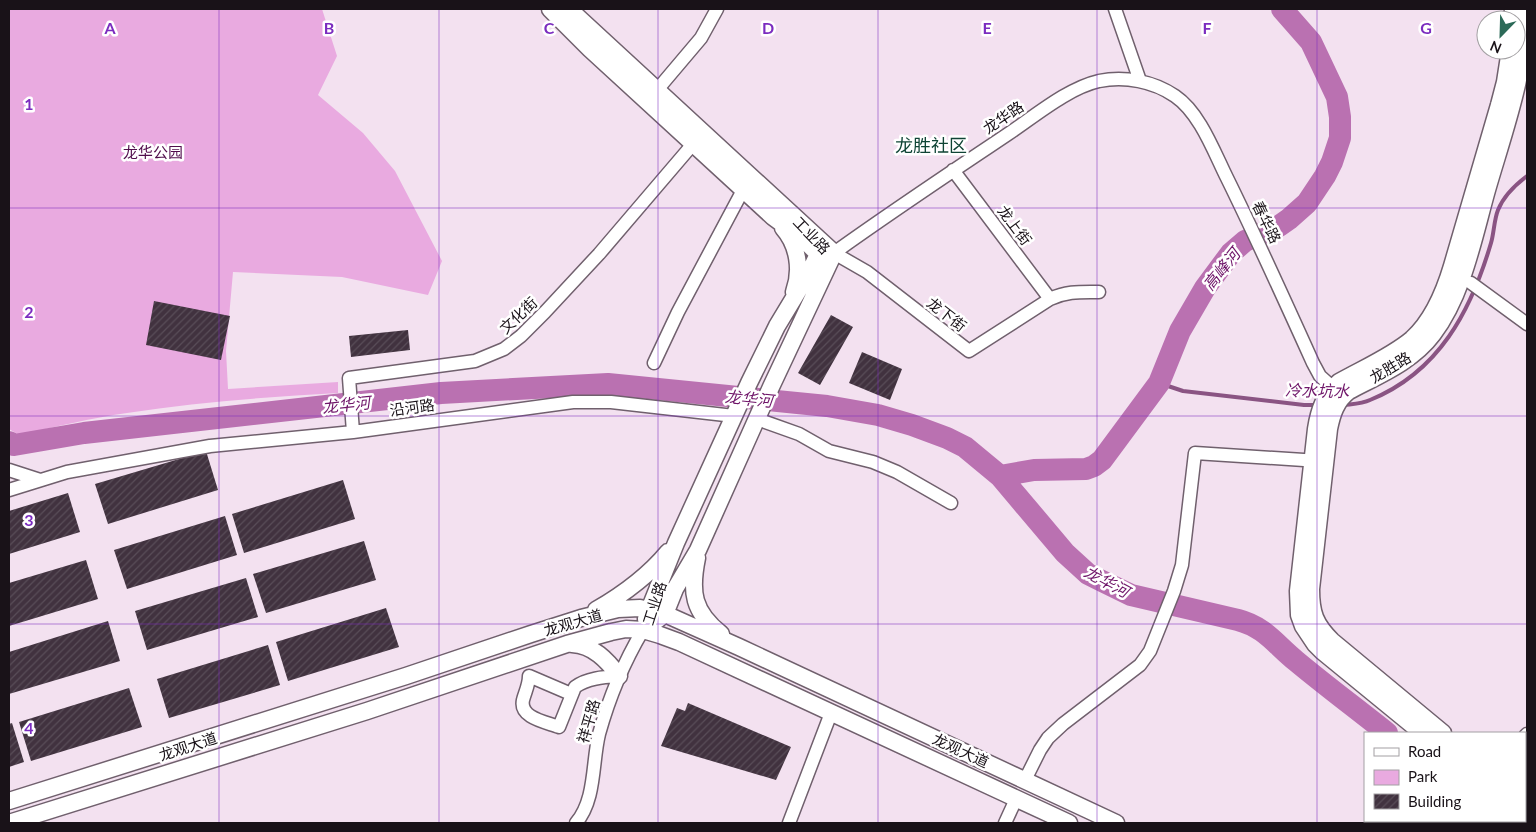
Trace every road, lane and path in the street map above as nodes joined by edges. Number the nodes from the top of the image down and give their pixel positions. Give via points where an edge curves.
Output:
1 (550, 9) edge
2 (569, 9) edge
3 (718, 9) edge
4 (1115, 9) edge
5 (1526, 9) edge
6 (1508, 60) edge
7 (1140, 81) junction
8 (656, 90) junction
9 (693, 144) junction
10 (953, 170) junction
11 (744, 190) junction
12 (773, 217) junction
13 (826, 254) junction
14 (1472, 283) dead end
15 (1099, 292) dead end
16 (1050, 299) junction
17 (790, 302) junction
18 (1527, 324) edge
19 (654, 363) dead end
20 (1335, 395) junction
21 (735, 414) junction
22 (758, 417) junction
23 (352, 426) junction
24 (1319, 461) junction
25 (9, 470) edge
26 (40, 480) junction
27 (9, 490) edge
28 (951, 503) dead end
29 (676, 543) junction
30 (698, 550) junction
31 (648, 610) junction
32 (665, 614) junction
33 (581, 618) junction
34 (643, 630) junction
35 (567, 644) junction
36 (739, 647) junction
37 (524, 658) junction
38 (529, 676) junction
39 (619, 676) junction
40 (571, 694) junction
41 (831, 713) junction
42 (1421, 732) edge
43 (1442, 732) edge
44 (1025, 780) junction
45 (1016, 799) junction
46 (9, 801) edge
47 (9, 823) edge
48 (576, 823) edge
49 (789, 823) edge
50 (1005, 823) edge
51 (1068, 823) edge
52 (1116, 823) edge

1 - 9 main road, 工业路
2 - 8 main road, 工业路
3 - 8 street via 701,38
4 - 7 street
5 - 20 main road, 龙胜路 via 1523,53 1515,91 1452,303 1434,334 1412,356 1349,391
6 - 20 main road, 龙胜路 via 1499,105 1452,266 1432,314 1400,348 1339,382
7 - 10 street, 龙华路 via 1098,82 1073,91
7 - 20 street, 春华路 via 1176,96 1201,126 1259,242 1313,363
8 - 13 main road, 工业路
9 - 11 main road, 工业路
9 - 23 street, 文化街 via 599,254 545,312 504,349 475,361 349,378
10 - 13 street, 龙华路
10 - 16 street, 龙上街
11 - 12 main road, 工业路
11 - 19 street
12 - 13 main road, 工业路
12 - 17 main road via 786,232 797,254 796,287
13 - 16 street, 龙下街 via 867,272 969,351
13 - 17 main road, 工业路
13 - 22 main road, 工业路
14 - 18 street
15 - 16 street, 龙下街 via 1070,292
17 - 21 main road, 工业路
20 - 24 main road via 1325,416
21 - 23 street, 沿河路 via 611,402 573,402 551,409
21 - 29 main road, 工业路
22 - 28 street via 829,451 897,472
22 - 30 main road, 工业路
23 - 26 street, 沿河路 via 210,446 91,467
24 - 42 main road via 1298,591 1303,626 1323,652
24 - 43 main road via 1311,589 1317,624 1332,641
24 - 44 street via 1195,453 1183,558 1174,591 1146,658 1048,738
25 - 26 street
26 - 27 street, 沿河路
29 - 31 main road, 工业路
29 - 33 main road via 645,575 614,599
30 - 32 main road, 工业路 via 675,589
30 - 36 main road via 693,591 698,607 708,623
31 - 32 main road, 龙观大道
31 - 33 main road, 龙观大道 via 618,609
31 - 34 main road, 工业路
32 - 34 main road, 工业路
32 - 36 main road, 龙观大道
33 - 46 main road, 龙观大道
34 - 35 main road, 龙观大道 via 626,629
34 - 39 street, 祥平路
34 - 41 main road, 龙观大道 via 679,642
35 - 37 main road, 龙观大道
35 - 39 main road via 579,644 594,650
36 - 44 main road, 龙观大道
37 - 38 street
37 - 47 main road, 龙观大道
38 - 40 street
38 - 40 street via 522,703 529,716 559,727
39 - 40 street via 580,684
39 - 48 street, 祥平路 via 598,738 588,801
41 - 45 main road, 龙观大道
41 - 49 street
44 - 52 main road, 龙观大道
45 - 50 street
45 - 51 main road, 龙观大道

